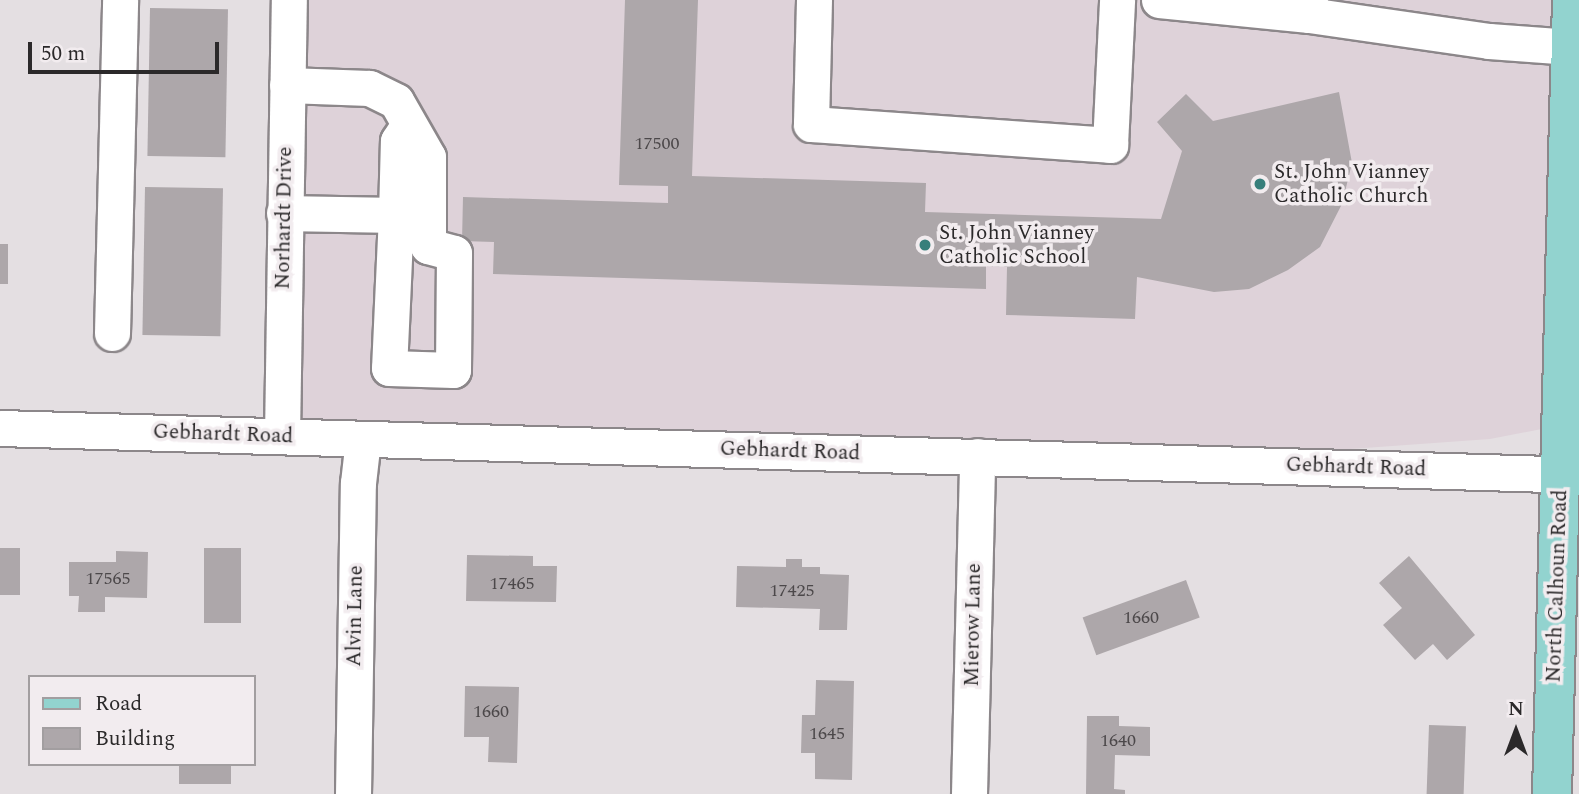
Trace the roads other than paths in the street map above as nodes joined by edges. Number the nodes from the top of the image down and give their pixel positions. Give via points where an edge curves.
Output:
1 (120, 0) edge
2 (289, 0) edge
3 (814, 0) edge
4 (1117, 0) edge
5 (1159, 0) edge
6 (1572, 0) edge
7 (1310, 8) edge
8 (1571, 47) junction
9 (287, 85) junction
10 (407, 127) junction
11 (1569, 130) junction
12 (1579, 167) edge
13 (284, 213) junction
14 (396, 215) junction
15 (113, 333) dead end
16 (0, 428) edge
17 (282, 436) junction
18 (363, 439) junction
19 (977, 456) junction
20 (1573, 478) edge
21 (353, 794) edge
22 (969, 794) edge
23 (1552, 794) edge

1 - 15 street
2 - 9 street, Norhardt Drive
3 - 4 street via 811,124 1110,145
5 - 7 street
6 - 8 main road, North Calhoun Road
7 - 8 street via 1489,41
8 - 11 main road, North Calhoun Road
9 - 10 street via 369,88 396,101
9 - 13 street, Norhardt Drive
10 - 14 street via 398,141
10 - 14 street via 428,156 428,246 454,253 453,370 389,368
11 - 12 main road
11 - 20 main road, North Calhoun Road
13 - 14 street
13 - 17 street, Norhardt Drive
16 - 17 street, Gebhardt Road
17 - 18 street, Gebhardt Road
18 - 19 street, Gebhardt Road
18 - 21 street, Alvin Lane
19 - 20 street, Gebhardt Road
19 - 22 street, Mierow Lane
20 - 23 main road, North Calhoun Road

